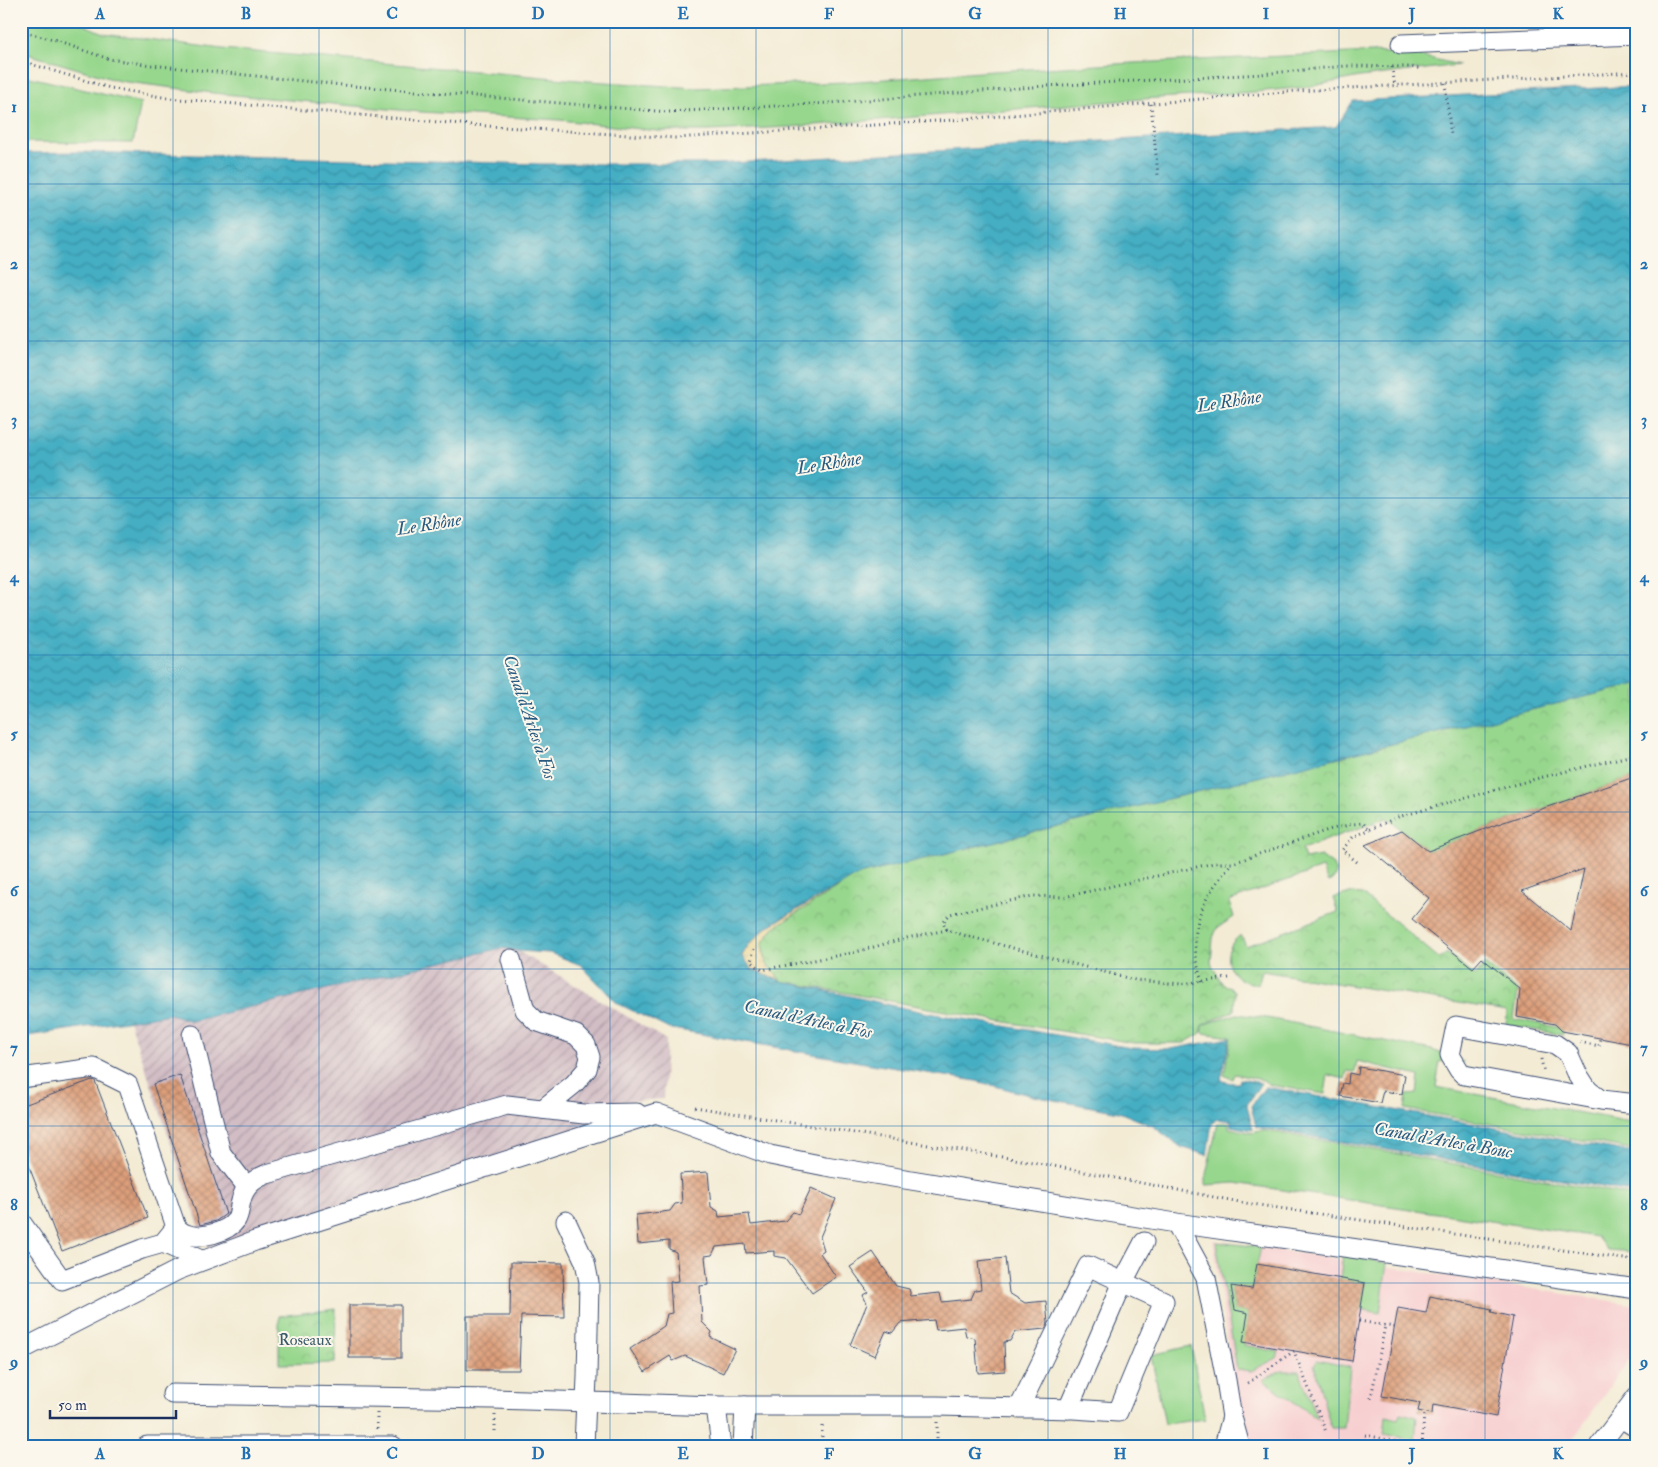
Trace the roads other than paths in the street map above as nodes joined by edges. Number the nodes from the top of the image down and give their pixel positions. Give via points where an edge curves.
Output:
1 (1637, 35) edge
2 (1401, 44) dead end
3 (511, 959) dead end
4 (192, 1035) dead end
5 (21, 1078) edge
6 (1601, 1100) junction
7 (1637, 1104) edge
8 (543, 1109) junction
9 (656, 1113) junction
10 (247, 1187) junction
11 (566, 1221) dead end
12 (21, 1222) edge
13 (1176, 1224) junction
14 (176, 1228) junction
15 (1144, 1242) dead end
16 (163, 1243) junction
17 (201, 1260) junction
18 (1123, 1282) junction
19 (1637, 1289) edge
20 (21, 1350) edge
21 (172, 1394) dead end
22 (1637, 1396) edge
23 (585, 1402) junction
24 (716, 1406) junction
25 (746, 1406) junction
26 (1019, 1408) junction
27 (1068, 1409) junction
28 (1232, 1417) junction
29 (1629, 1423) edge
30 (147, 1446) edge
31 (393, 1446) edge
32 (584, 1446) edge
33 (721, 1446) edge
34 (743, 1446) edge
35 (1224, 1446) edge
36 (1240, 1446) edge
37 (1599, 1446) edge

1 - 2 street
3 - 8 street via 525,1010 536,1021 576,1035 586,1045 590,1057 587,1069 574,1084
4 - 10 street via 220,1153
5 - 14 street via 94,1068 128,1085
6 - 6 street via 1584,1084 1568,1053 1555,1044 1456,1026 1450,1055 1464,1075
6 - 7 street
8 - 9 street via 584,1114
8 - 10 street via 508,1105 267,1174
9 - 13 street via 770,1155
9 - 17 street
10 - 14 street via 236,1221 223,1230 202,1236 186,1235
11 - 23 street via 585,1262 589,1282
12 - 16 street via 62,1280
13 - 19 street
13 - 28 street via 1206,1278
14 - 16 street
15 - 18 street
16 - 17 street
17 - 20 street
18 - 26 street via 1088,1266
18 - 27 street
18 - 27 street via 1164,1301 1118,1412
21 - 23 street
22 - 29 street
23 - 24 street
23 - 32 street
24 - 25 street
24 - 33 street
25 - 26 street
25 - 34 street
26 - 27 street
28 - 35 street
28 - 36 street
29 - 37 street
30 - 31 street

